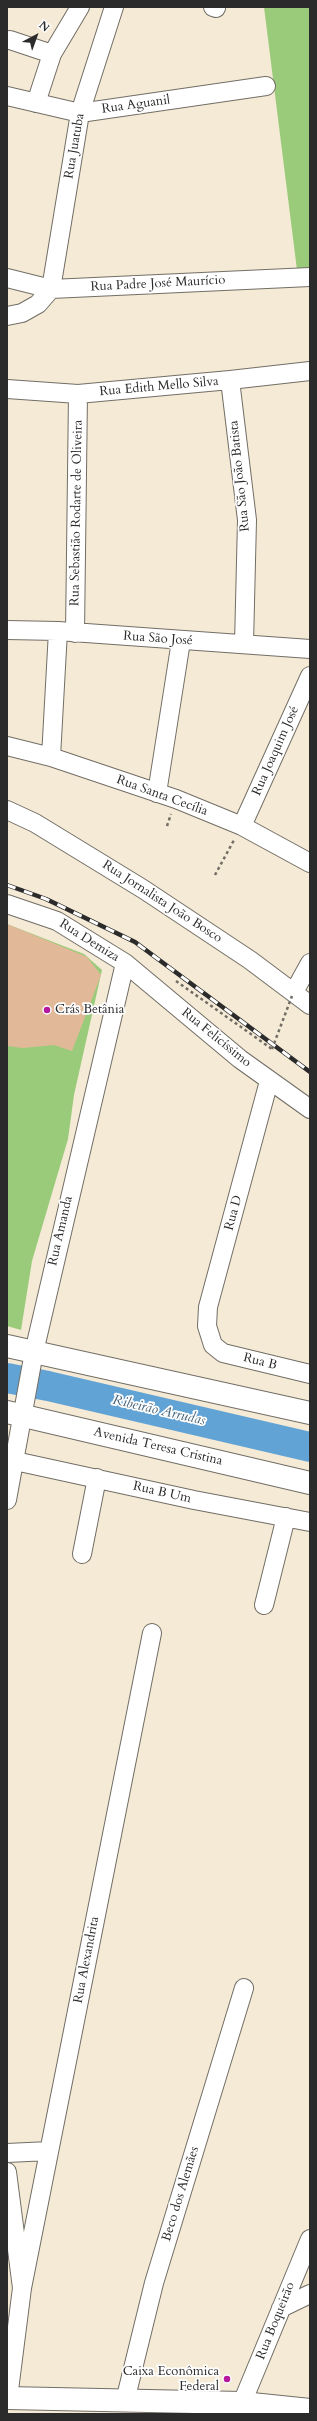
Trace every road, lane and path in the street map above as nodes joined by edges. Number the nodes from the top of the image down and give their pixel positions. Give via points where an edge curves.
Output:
1 (80, 7) edge
2 (114, 7) edge
3 (10, 40) dead end
4 (52, 54) junction
5 (266, 86) dead end
6 (7, 96) edge
7 (36, 104) junction
8 (80, 113) junction
9 (310, 277) edge
10 (7, 278) edge
11 (51, 289) junction
12 (7, 316) edge
13 (310, 371) edge
14 (230, 380) junction
15 (7, 389) edge
16 (78, 394) junction
17 (7, 630) edge
18 (67, 632) junction
19 (181, 641) junction
20 (244, 644) junction
21 (310, 649) edge
22 (310, 676) edge
23 (7, 746) edge
24 (51, 758) junction
25 (157, 793) junction
26 (7, 810) edge
27 (242, 826) junction
28 (310, 863) edge
29 (215, 875) dead end
30 (7, 904) edge
31 (125, 963) junction
32 (310, 963) edge
33 (293, 994) junction
34 (310, 1005) edge
35 (272, 1049) dead end
36 (269, 1081) junction
37 (310, 1109) edge
38 (213, 1345) joint
39 (7, 1346) edge
40 (33, 1360) junction
41 (310, 1374) edge
42 (18, 1409) edge
43 (310, 1413) edge
44 (15, 1461) junction
45 (97, 1478) junction
46 (310, 1483) edge
47 (7, 1500) edge
48 (286, 1517) junction
49 (310, 1522) edge
50 (82, 1554) dead end
51 (264, 1605) dead end
52 (152, 1633) dead end
53 (244, 1988) dead end
54 (49, 2151) junction
55 (7, 2153) edge
56 (7, 2172) edge
57 (310, 2239) edge
58 (22, 2288) junction
59 (310, 2294) edge
60 (281, 2308) junction
61 (7, 2398) edge
62 (126, 2401) junction
63 (242, 2403) junction
64 (310, 2410) edge

1 - 4 street
2 - 8 street, Rua Juatuba
3 - 4 street
4 - 7 street
5 - 8 street, Rua Aguanil
6 - 7 street, Rua Aguanil
7 - 8 street, Rua Aguanil
8 - 11 street, Rua Juatuba
9 - 11 street, Rua Padre José Maurício
10 - 11 street, Rua Padre José Maurício
11 - 12 street via 38,304 22,314
13 - 14 street, Rua Edith Mello Silva
14 - 16 street, Rua Edith Mello Silva
14 - 20 street, Rua São João Batista via 247,520
15 - 16 street, Rua Edith Mello Silva
16 - 18 street, Rua Sebastião Rodarte de Oliveira
17 - 18 street, Rua São José
18 - 19 street, Rua São José
18 - 24 street, Rua Sebastião Rodarte de Oliveira
19 - 20 street, Rua São José
19 - 25 street
20 - 21 street, Rua São José
22 - 27 street, Rua Joaquim José
23 - 24 street, Rua Santa Cecília
24 - 25 street, Rua Santa Cecília
25 - 27 street, Rua Santa Cecília
26 - 33 street, Rua Jornalista João Bosco via 87,853 250,960
27 - 28 street, Rua Santa Cecília
27 - 29 path
30 - 31 street, Rua Demiza via 58,921
31 - 36 street, Rua Felicíssimo
31 - 40 street, Rua Amanda
32 - 33 street
33 - 34 street, Rua Jornalista João Bosco
33 - 35 path, bridge
36 - 37 street, Rua Felicíssimo
36 - 38 street, Rua D via 208,1307 207,1326
38 - 41 street, Rua B via 223,1353
39 - 40 main road
40 - 42 street, Rua Amanda
40 - 43 main road
42 - 44 street, Rua Amanda
42 - 46 main road, Avenida Teresa Cristina
44 - 45 street, Rua B Um
44 - 47 street, Rua Amanda
45 - 48 street, Rua B Um
45 - 50 street
48 - 49 street, Rua B Um
48 - 51 street
52 - 54 street, Rua Alexandrita
53 - 62 street, Beco dos Alemães via 154,2283
54 - 55 street
54 - 58 street, Rua Alexandrita
56 - 58 street
57 - 60 street, Rua Boqueirão
58 - 61 street
59 - 60 street
60 - 63 street, Rua Boqueirão
61 - 62 main road
62 - 63 main road
63 - 64 main road

